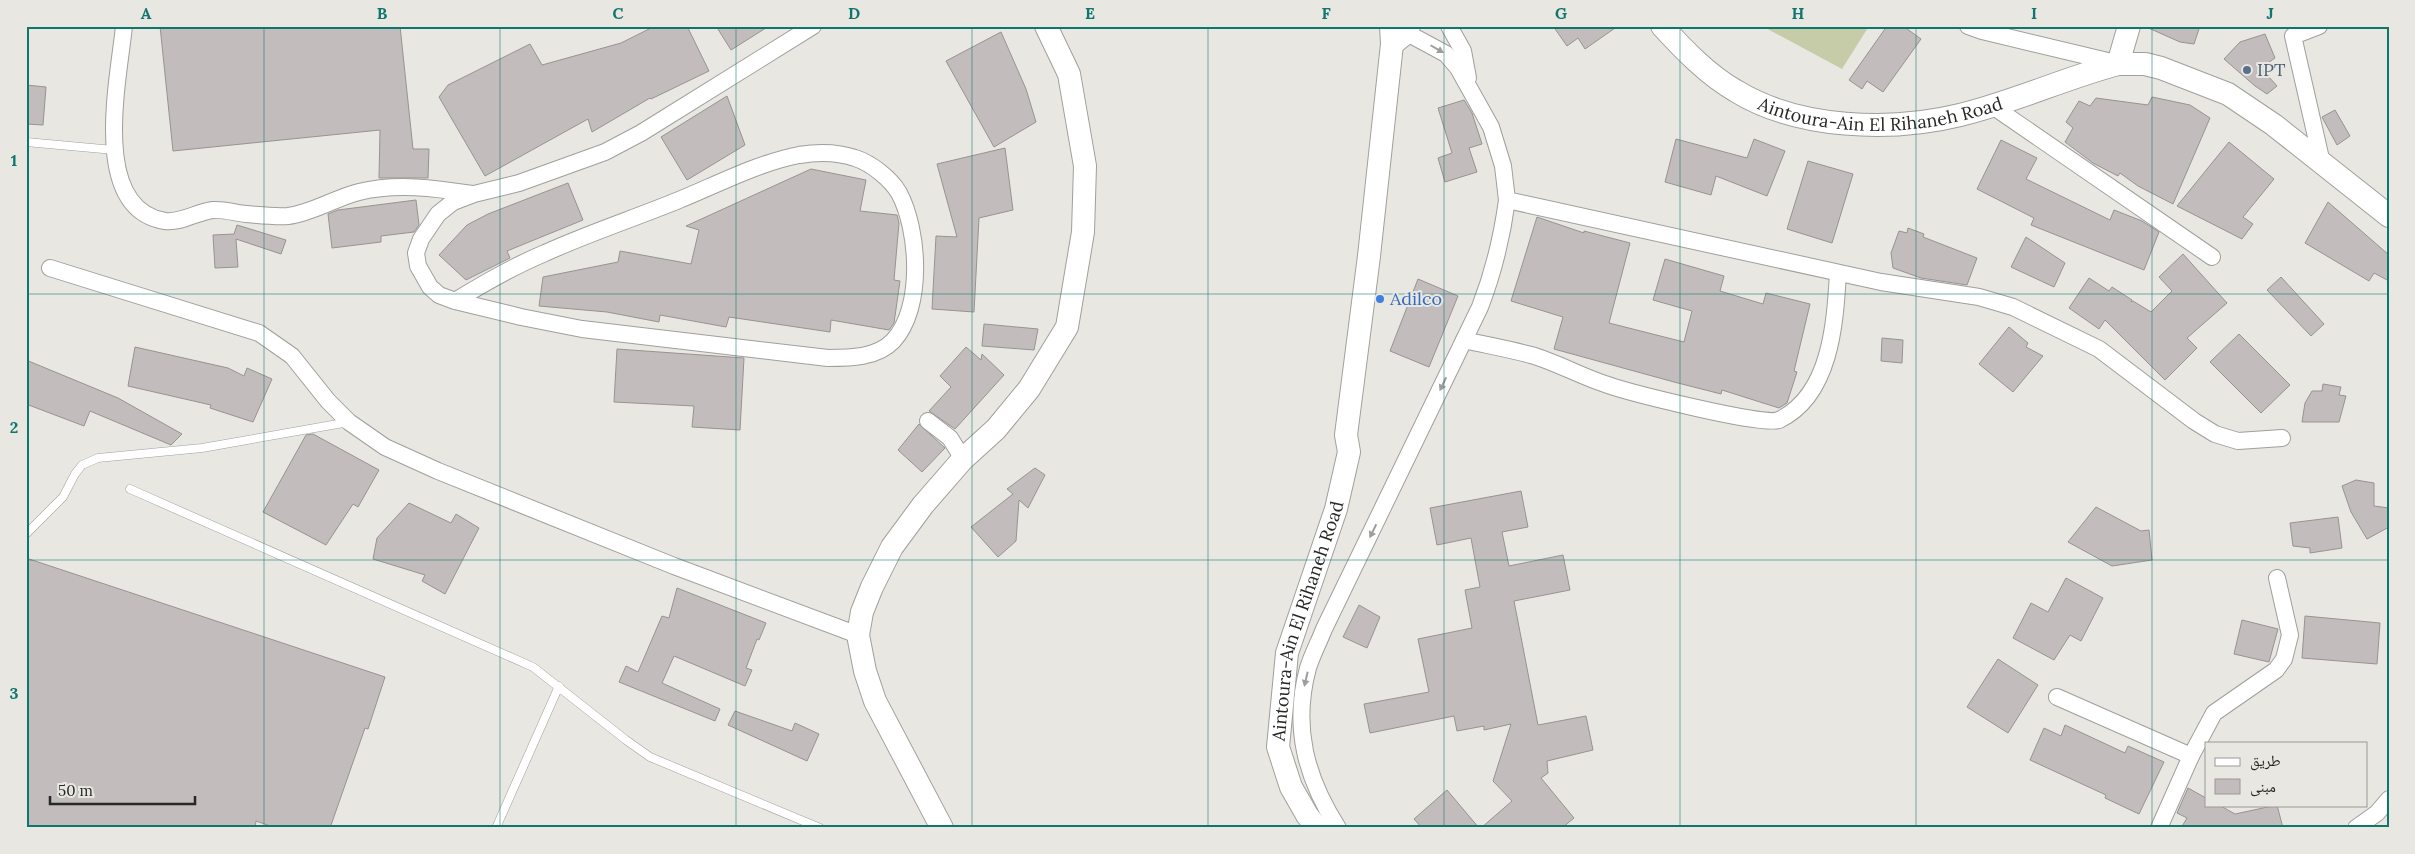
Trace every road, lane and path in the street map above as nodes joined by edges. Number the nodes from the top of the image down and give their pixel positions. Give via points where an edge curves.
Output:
1 (124, 26) edge
2 (813, 26) edge
3 (1046, 26) edge
4 (1449, 26) edge
5 (1662, 26) edge
6 (1968, 26) edge
7 (2129, 26) edge
8 (2319, 26) edge
9 (1399, 31) edge
10 (2291, 31) edge
11 (2118, 64) junction
12 (1471, 90) junction
13 (1991, 105) junction
14 (26, 142) edge
15 (114, 150) junction
16 (2322, 163) junction
17 (474, 194) junction
18 (1507, 200) junction
19 (2389, 216) edge
20 (2212, 257) dead end
21 (50, 268) dead end
22 (1838, 273) junction
23 (455, 301) junction
24 (1464, 340) junction
25 (928, 421) dead end
26 (349, 422) junction
27 (2282, 438) dead end
28 (963, 459) junction
29 (130, 489) dead end
30 (26, 534) edge
31 (2277, 578) dead end
32 (858, 635) junction
33 (559, 686) junction
34 (2057, 696) dead end
35 (1271, 748) junction
36 (2191, 756) junction
37 (2389, 799) edge
38 (496, 828) edge
39 (820, 828) edge
40 (942, 828) edge
41 (1298, 828) edge
42 (1317, 828) edge
43 (1338, 828) edge
44 (2159, 828) edge
45 (2356, 828) edge

1 - 15 street
2 - 17 street via 605,152 519,184
3 - 28 main road via 1069,74 1085,166 1083,232 1067,327 1030,389 996,429
4 - 12 street via 1463,51
5 - 13 main road, Aintoura-Ain El Rihaneh Road via 1705,68 1736,92 1781,111 1849,125 1908,125 1961,115
6 - 11 street
7 - 11 main road
8 - 10 street
9 -> 12 street via 1446,54
9 - 35 main road, Aintoura-Ain El Rihaneh Road via 1346,435 1338,447 1272,655 1268,684
10 - 16 street
11 - 13 main road, Aintoura-Ain El Rihaneh Road
11 - 16 main road, Aintoura-Ain El Rihaneh Road via 2145,64 2161,68 2228,94
12 - 18 street via 1491,127 1503,166
13 - 20 street
14 - 15 lane
15 - 17 street via 121,185 128,198 154,218 165,220 186,219 213,210 290,215 331,200 381,188 437,188
16 - 19 main road, Aintoura-Ain El Rihaneh Road
17 - 23 street via 453,202 438,214 421,239 416,253 418,266 430,287 439,295
18 - 22 street
18 - 24 street via 1493,272
21 - 26 street via 259,333 292,356
22 - 24 street via 1835,324 1819,379 1798,409 1777,422 1736,417 1606,384 1531,355
22 - 27 street via 1979,297 2013,307 2099,349 2215,434 2238,441
23 - 23 street via 582,328 828,358 851,358 881,349 901,329 912,299 915,248 898,192 873,168 856,158 832,153 800,155 760,167 546,252
24 -> 43 street via 1309,666 1301,722 1304,745 1311,779
25 - 28 street via 950,438
26 - 30 lane via 202,448 98,458 82,466 63,497
26 - 32 street via 385,447 438,471 692,573
28 - 32 main road via 892,547 862,612
29 - 33 lane via 533,667
31 - 36 street via 2290,635 2284,659 2276,670 2214,713
32 - 40 main road via 875,701
33 - 38 lane
33 - 39 lane via 650,757
34 - 36 street
35 - 41 main road, Aintoura-Ain El Rihaneh Road via 1268,767 1285,809
35 - 42 main road, Aintoura-Ain El Rihaneh Road
36 - 44 street
37 - 45 street via 2378,813

